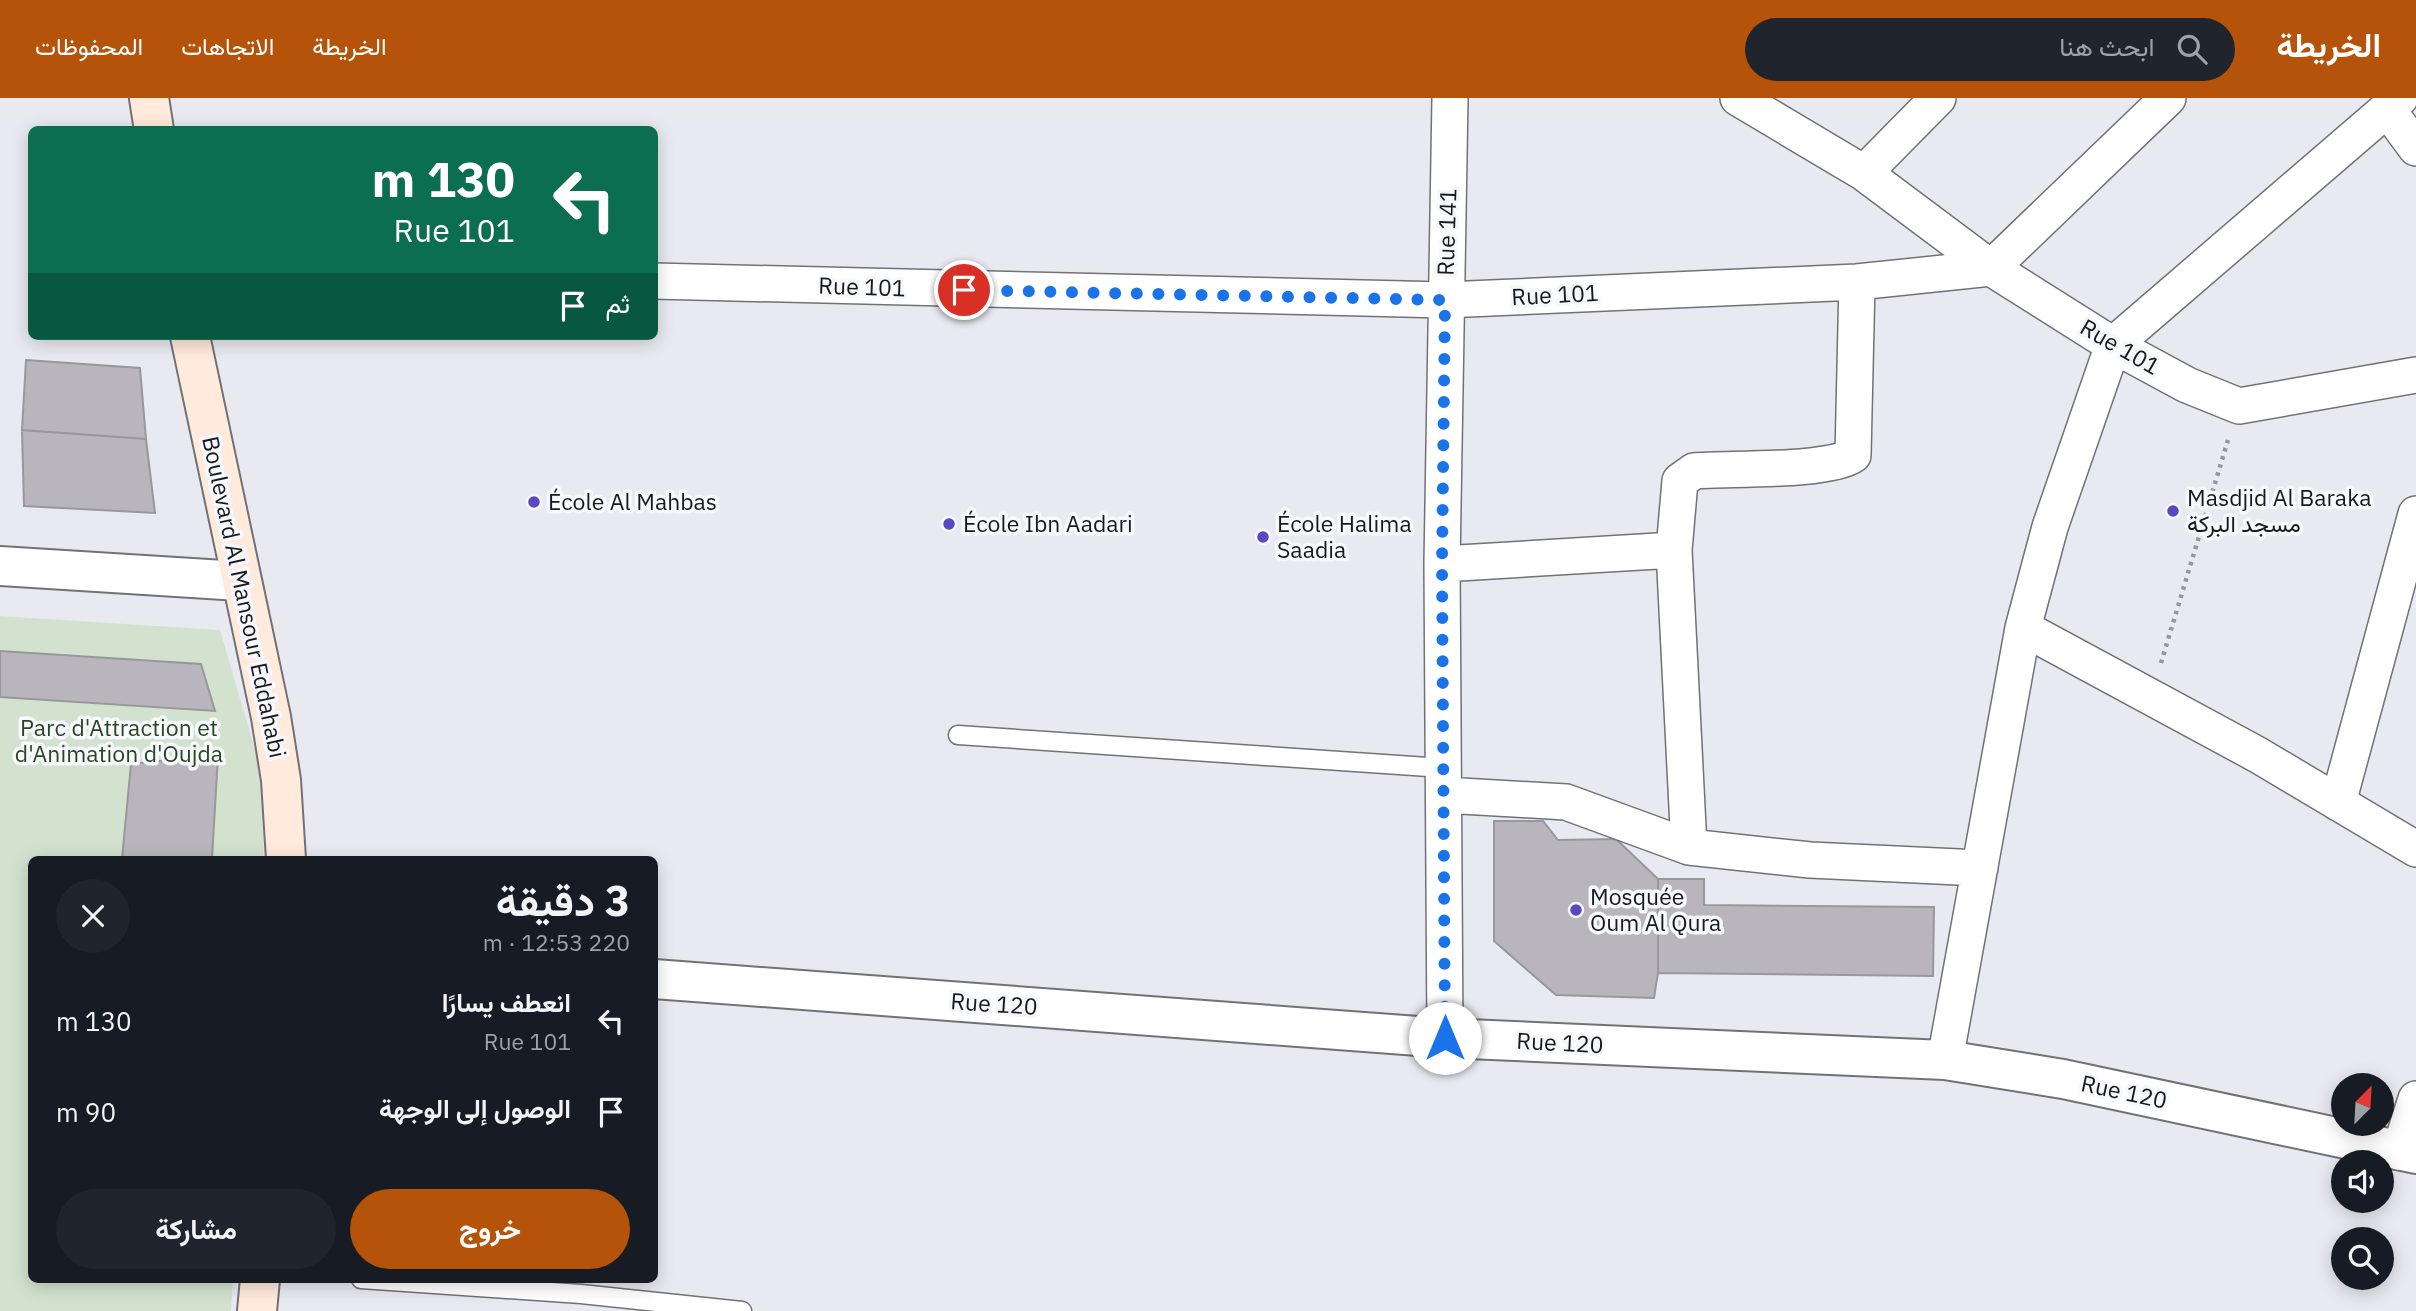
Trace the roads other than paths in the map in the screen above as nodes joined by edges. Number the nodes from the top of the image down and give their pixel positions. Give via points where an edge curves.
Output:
1 (149, 98) edge
2 (1450, 98) edge
3 (1738, 98) edge
4 (1938, 98) edge
5 (2168, 98) edge
6 (2394, 104) edge
7 (153, 126) edge
8 (2416, 148) edge
9 (1864, 173) junction
10 (1991, 268) junction
11 (658, 281) edge
12 (1857, 282) junction
13 (1445, 300) junction
14 (191, 340) edge
15 (2113, 345) junction
16 (2416, 375) edge
17 (2416, 514) edge
18 (1674, 550) junction
19 (1442, 564) junction
20 (0, 566) edge
21 (240, 581) junction
22 (2023, 628) junction
23 (958, 735) dead end
24 (1443, 782) junction
25 (2337, 803) junction
26 (1689, 847) junction
27 (2416, 849) edge
28 (286, 856) edge
29 (1980, 868) junction
30 (658, 979) edge
31 (1445, 1038) junction
32 (1945, 1060) junction
33 (2416, 1099) edge
34 (2408, 1153) edge
35 (260, 1283) edge
36 (420, 1283) edge
37 (257, 1311) edge
38 (742, 1311) edge

1 - 7 main road
2 - 13 street, Rue 141
3 - 9 street
4 - 9 street
5 - 10 street
6 - 8 street
6 - 15 street
9 - 10 street
10 - 12 street, Rue 101
10 - 15 street, Rue 101
11 - 13 street, Rue 101
12 - 13 street, Rue 101
12 - 18 street via 1853,455 1812,464 1687,474 1678,488
13 - 19 street, Rue 141
14 - 21 main road, Boulevard Al Mansour Eddahabi
15 - 16 street, Rue 101 via 2187,386 2239,406
15 - 22 street via 2050,527
17 - 25 street
18 - 19 street
18 - 26 street
19 - 24 street, Rue 141
20 - 21 street
21 - 28 main road, Boulevard Al Mansour Eddahabi via 271,718
22 - 25 street via 2151,695
22 - 29 street
23 - 24 lane
24 - 26 street via 1566,802
24 - 31 street, Rue 141
25 - 27 street
26 - 29 street via 1810,860
29 - 32 street
30 - 31 street, Rue 120
31 - 32 street, Rue 120
32 - 34 street, Rue 120 via 2063,1079
33 - 34 street
35 - 37 main road
36 - 38 lane

